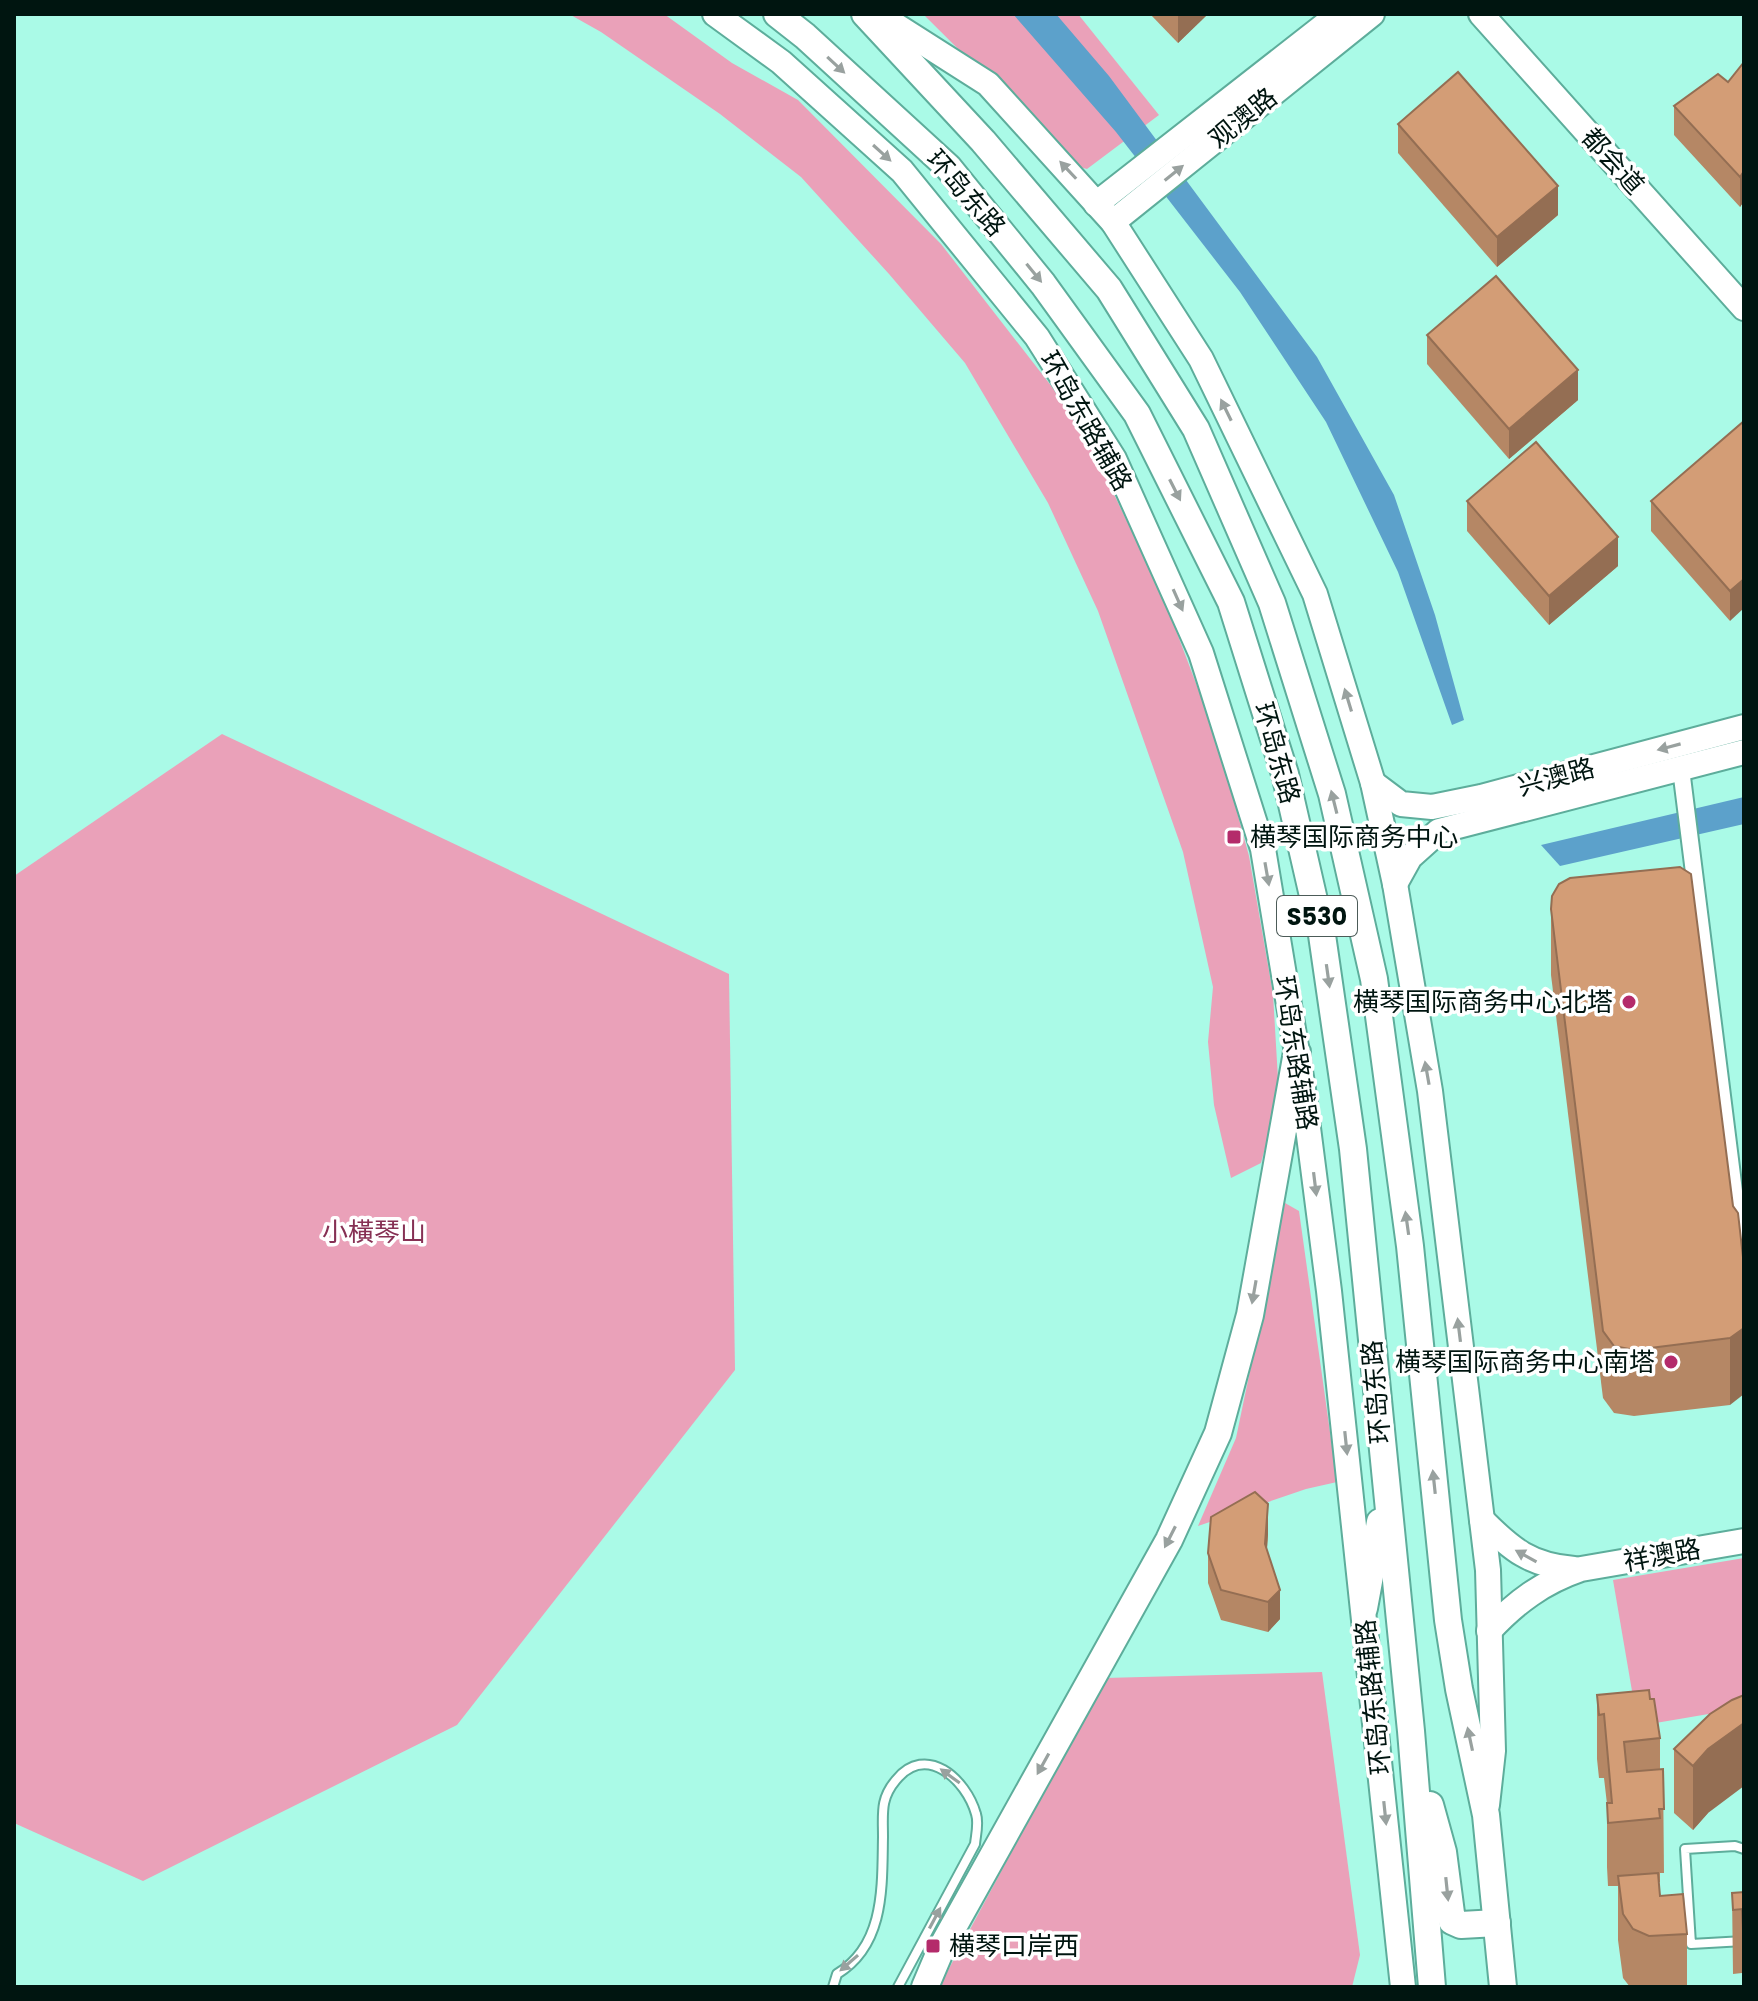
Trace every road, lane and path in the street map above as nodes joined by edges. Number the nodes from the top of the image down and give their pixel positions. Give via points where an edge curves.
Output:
1 (715, 14) edge
2 (777, 14) edge
3 (865, 14) edge
4 (878, 14) edge
5 (1339, 14) edge
6 (1372, 14) edge
7 (1481, 14) edge
8 (1096, 204) junction
9 (1113, 222) junction
10 (1744, 308) edge
11 (1744, 727) edge
12 (1744, 752) edge
13 (1681, 769) junction
14 (1373, 783) junction
15 (1395, 884) junction
16 (1297, 1052) junction
17 (1744, 1271) edge
18 (1386, 1495) junction
19 (1482, 1520) junction
20 (1744, 1541) edge
21 (1581, 1569) junction
22 (1364, 1608) junction
23 (1489, 1631) junction
24 (1411, 1731) junction
25 (1486, 1815) junction
26 (1744, 1849) edge
27 (1497, 1923) junction
28 (1744, 1941) edge
29 (1505, 1980) edge
30 (1401, 1984) edge
31 (833, 1987) edge
32 (898, 1987) edge
33 (925, 1987) edge
34 (1432, 1987) edge

1 -> 16 main road, 环岛东路辅路 via 781,62 902,171 1037,337 1114,459 1201,653 1263,849
2 -> 18 main road, 环岛东路 / S530 via 948,167 1043,284 1137,414 1231,602 1285,774 1322,935 1353,1149
25 -> 3 main road, 环岛东路 / S530 via 1448,1620 1410,1246 1374,979 1332,794 1272,603 1196,429 1109,289
8 -> 4 main road via 988,84
5 - 8 main road, 观澳路
9 -> 6 main road, 观澳路
7 - 10 main road, 都会道
8 - 9 main road
14 -> 9 main road via 1315,594 1201,359
11 -> 14 main road, 兴澳路 via 1432,807 1401,804
12 - 13 main road, 兴澳路
13 - 15 main road, 兴澳路 via 1439,831 1410,857
13 - 17 street
14 - 15 main road
19 -> 15 main road via 1430,1091
16 -> 22 main road, 环岛东路辅路
16 -> 33 main road via 1250,1315 1218,1433 1169,1540 942,1947
18 - 22 main road
18 - 24 main road, 环岛东路 / S530
21 -> 19 main road, 祥澳路 via 1528,1559
19 - 23 main road
20 - 21 main road, 祥澳路
21 - 23 main road, 祥澳路 via 1540,1587
22 -> 30 main road, 环岛东路辅路
23 - 25 main road via 1493,1751
24 -> 27 main road via 1443,1852 1452,1921
24 - 34 main road, 环岛东路 / S530
25 - 27 main road, 环岛东路
26 - 28 lane via 1685,1849 1691,1944
27 - 29 main road, 环岛东路
32 -> 31 lane via 975,1844 978,1817 971,1800 955,1777 931,1765 915,1765 883,1799 880,1910 868,1943 837,1974

